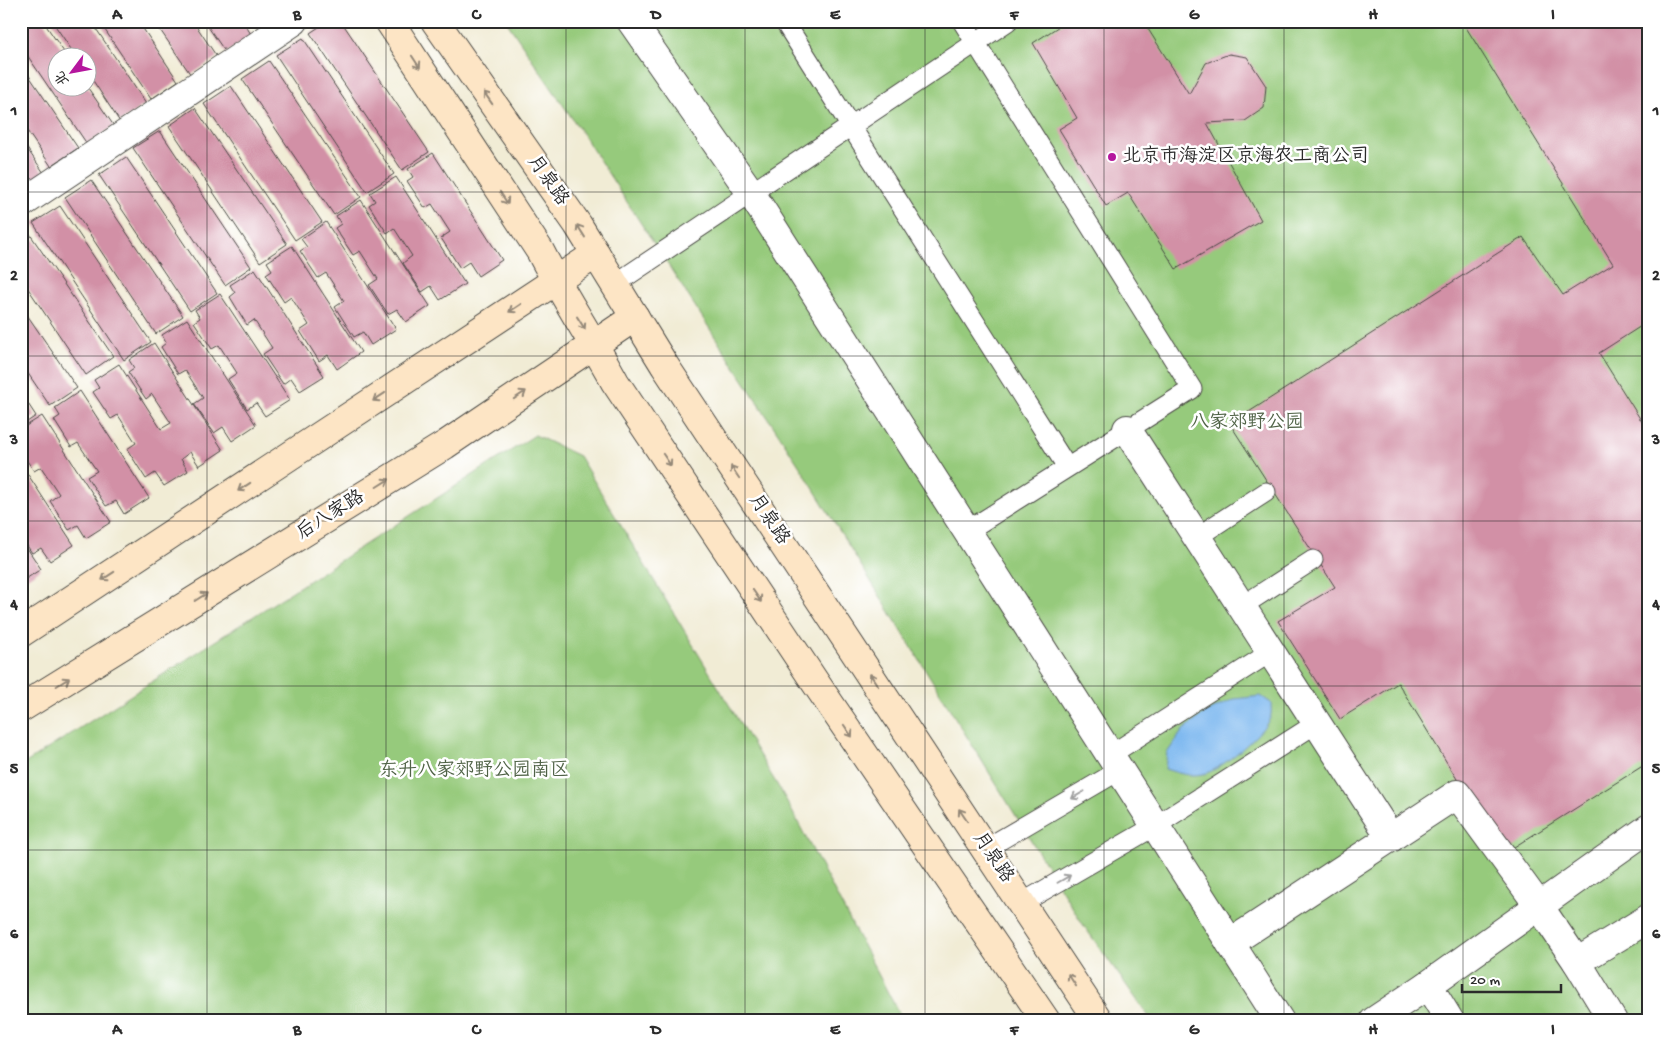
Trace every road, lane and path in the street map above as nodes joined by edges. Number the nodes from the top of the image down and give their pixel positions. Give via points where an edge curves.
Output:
1 (294, 21) edge
2 (389, 21) edge
3 (435, 21) edge
4 (631, 21) edge
5 (784, 21) edge
6 (962, 21) edge
7 (1008, 21) edge
8 (975, 42) junction
9 (851, 126) junction
10 (751, 193) junction
11 (21, 204) edge
12 (596, 254) junction
13 (556, 281) junction
14 (615, 284) junction
15 (635, 317) junction
16 (595, 345) junction
17 (1127, 429) junction
18 (1067, 467) junction
19 (1266, 492) dead end
20 (967, 531) junction
21 (1197, 537) junction
22 (1312, 560) dead end
23 (1242, 606) junction
24 (21, 633) edge
25 (1271, 652) junction
26 (21, 708) edge
27 (1317, 723) junction
28 (1115, 763) junction
29 (1155, 826) junction
30 (1649, 828) edge
31 (1391, 838) junction
32 (986, 849) junction
33 (1022, 903) junction
34 (1539, 906) junction
35 (1649, 918) edge
36 (1230, 943) junction
37 (1578, 962) junction
38 (1428, 985) junction
39 (1046, 1021) edge
40 (1099, 1021) edge
41 (1280, 1021) edge
42 (1374, 1021) edge
43 (1450, 1021) edge
44 (1614, 1021) edge

1 - 11 street
2 -> 13 main road via 540,251
12 -> 3 main road, 月泉路
4 - 10 street
5 - 9 lane
6 - 8 lane
7 - 8 lane
8 - 9 lane
8 - 17 lane via 1192,388
9 - 10 lane
9 - 18 lane
10 - 14 lane
10 - 20 street
12 - 13 main road
12 - 14 main road, 月泉路
13 -> 16 main road
13 -> 24 main road
14 - 15 main road, 月泉路
15 - 16 main road, 后八家路
32 -> 15 main road, 月泉路
26 -> 16 main road, 后八家路 via 445,445
16 -> 39 main road via 615,382 815,682
17 - 18 lane
17 - 21 street
18 - 20 lane
19 - 21 lane
20 - 28 street
21 - 23 street
22 - 23 lane
23 - 25 street
25 - 27 street
25 - 28 lane
27 - 29 lane
27 - 31 street
28 - 29 street
28 -> 32 lane
33 -> 29 lane
29 - 36 street
30 - 34 street
31 - 34 street via 1457,794
31 - 36 street
32 - 33 main road, 月泉路
40 -> 33 main road, 月泉路
34 - 37 street
34 - 38 street
35 - 37 street
36 - 41 street
37 - 44 street
38 - 42 street
38 - 43 street

